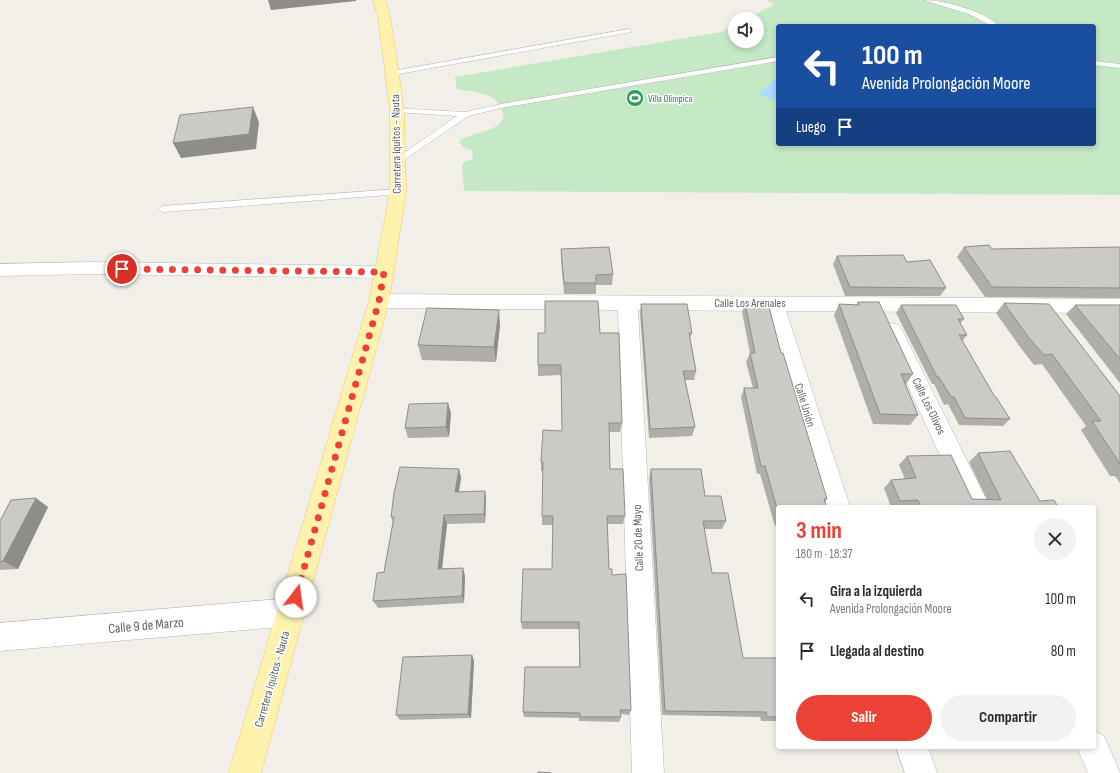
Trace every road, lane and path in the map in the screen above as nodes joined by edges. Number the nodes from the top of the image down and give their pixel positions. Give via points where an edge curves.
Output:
1 (379, 0) edge
2 (926, 0) edge
3 (993, 24) edge
4 (629, 31) dead end
5 (776, 59) edge
6 (1096, 64) edge
7 (1120, 66) edge
8 (393, 73) junction
9 (397, 110) junction
10 (465, 114) junction
11 (398, 160) junction
12 (398, 192) junction
13 (163, 209) dead end
14 (0, 270) edge
15 (384, 272) junction
16 (379, 301) junction
17 (628, 302) junction
18 (774, 303) junction
19 (880, 304) junction
20 (1046, 305) junction
21 (1120, 306) edge
22 (1060, 323) edge
23 (836, 505) edge
24 (976, 505) edge
25 (292, 612) junction
26 (0, 637) edge
27 (913, 749) edge
28 (1094, 749) edge
29 (245, 773) edge
30 (648, 773) edge
31 (920, 773) edge
32 (1105, 773) edge

1 - 8 main road, Carretera Iquitos - Nauta
2 - 3 lane via 984,17
4 - 8 lane
5 - 10 lane
6 - 7 lane
8 - 9 main road, Carretera Iquitos - Nauta
9 - 10 lane
9 - 11 main road, Carretera Iquitos - Nauta
10 - 11 lane
11 - 12 main road, Carretera Iquitos - Nauta
12 - 13 lane
12 - 15 main road, Carretera Iquitos - Nauta
14 - 15 street via 85,268
15 - 16 main road, Carretera Iquitos - Nauta
16 - 17 street, Calle Los Arenales
16 - 25 main road, Carretera Iquitos - Nauta
17 - 18 street, Calle Los Arenales
17 - 30 street, Calle 20 de Mayo
18 - 19 street, Calle Los Arenales
18 - 23 street, Calle Unión
19 - 20 street, Calle Los Arenales
19 - 24 street, Calle Los Olivos
20 - 21 street, Calle Los Arenales
20 - 22 street
25 - 26 street, Calle 9 de Marzo
25 - 29 main road, Carretera Iquitos - Nauta
27 - 31 street
28 - 32 street

